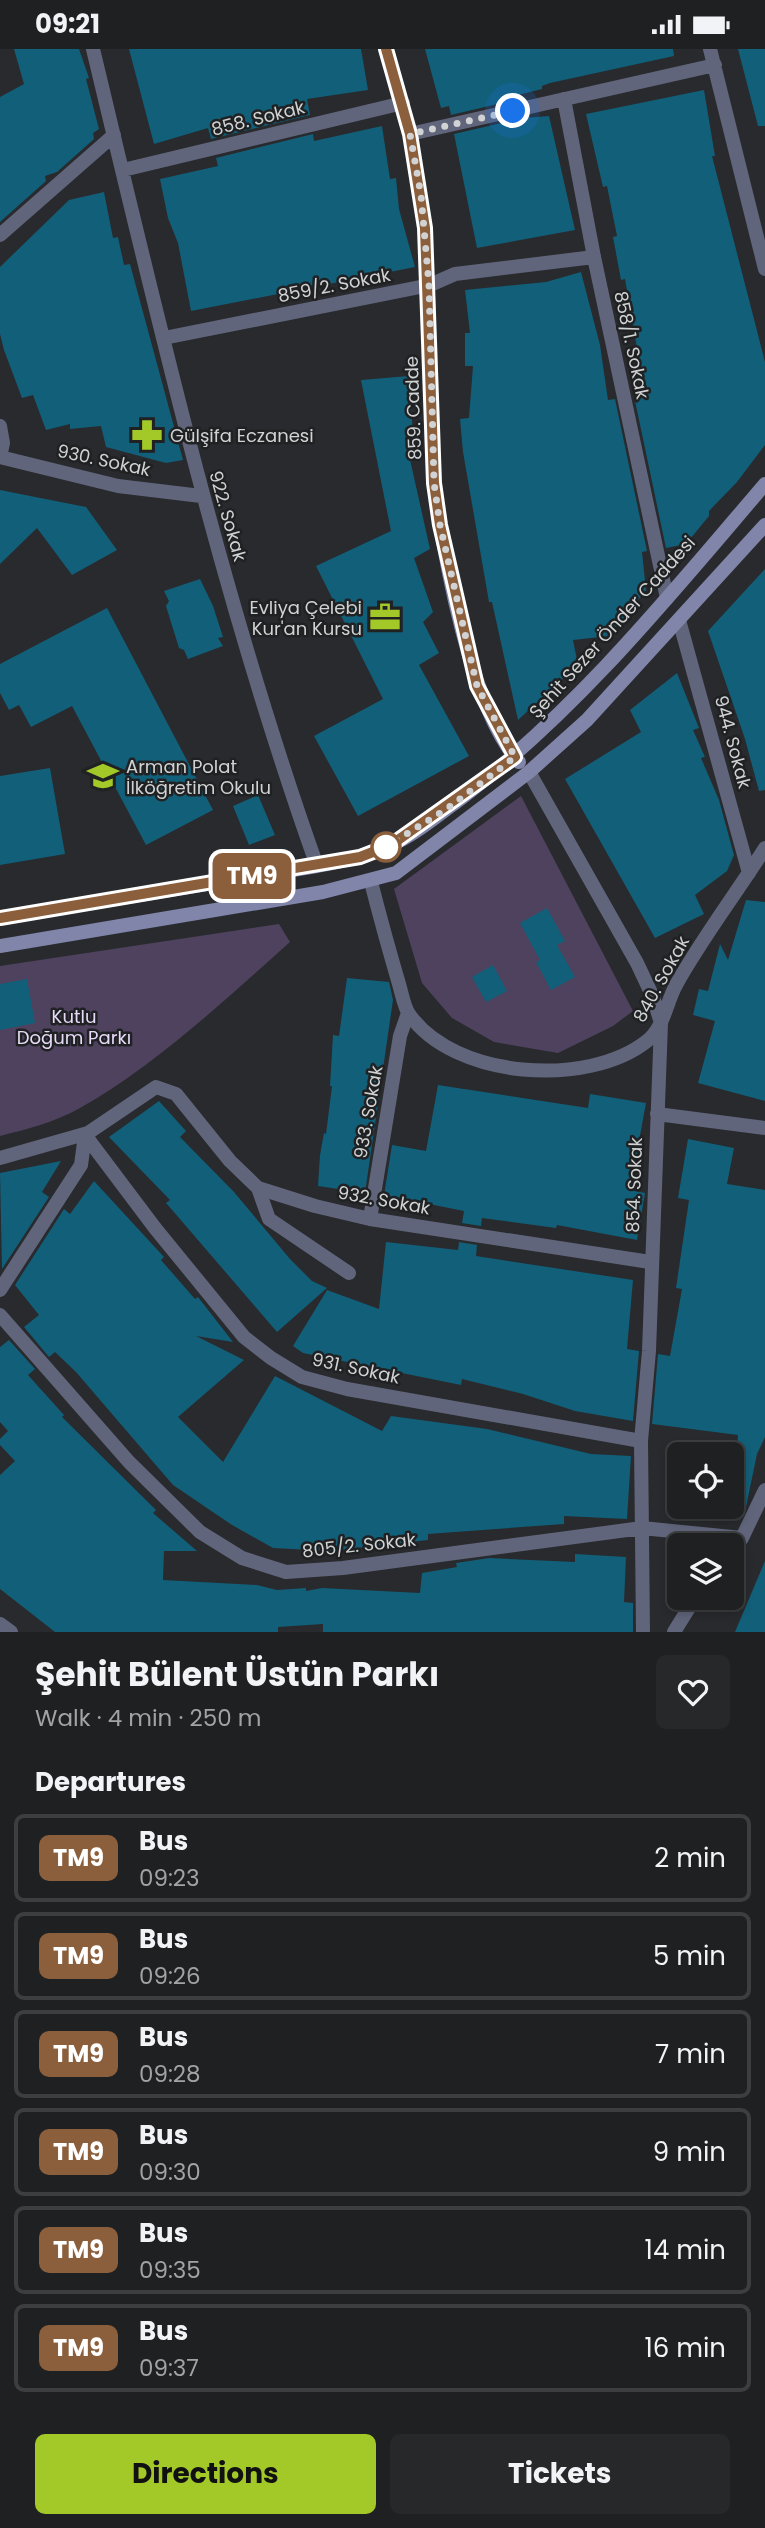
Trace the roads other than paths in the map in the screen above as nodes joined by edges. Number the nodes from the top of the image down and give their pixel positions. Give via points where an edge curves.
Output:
1 (93, 49) edge
2 (386, 49) edge
3 (710, 49) edge
4 (715, 65) junction
5 (564, 99) junction
6 (403, 103) junction
7 (410, 134) junction
8 (114, 135) junction
9 (123, 170) junction
10 (0, 235) edge
11 (594, 257) junction
12 (765, 269) edge
13 (429, 285) junction
14 (164, 338) junction
15 (0, 426) edge
16 (0, 457) edge
17 (765, 484) edge
18 (201, 496) junction
19 (765, 525) edge
20 (667, 598) junction
21 (680, 620) junction
22 (515, 757) junction
23 (529, 772) junction
24 (765, 848) edge
25 (317, 866) junction
26 (749, 873) junction
27 (372, 882) junction
28 (324, 892) junction
29 (0, 918) edge
30 (0, 946) edge
31 (408, 1013) junction
32 (660, 1023) junction
33 (657, 1114) junction
34 (765, 1128) edge
35 (86, 1134) junction
36 (0, 1158) edge
37 (258, 1188) junction
38 (370, 1219) junction
39 (650, 1262) junction
40 (349, 1273) dead end
41 (0, 1290) edge
42 (0, 1315) edge
43 (641, 1441) junction
44 (765, 1490) edge
45 (642, 1528) junction
46 (692, 1533) edge
47 (744, 1533) edge
48 (688, 1610) edge
49 (0, 1624) edge
50 (10, 1632) edge
51 (643, 1632) edge
52 (674, 1632) edge

1 - 8 street, 922. Sokak
2 - 6 street, 859. Cadde
3 - 4 street
4 - 5 street
4 - 12 street
5 - 7 street
5 - 11 street, 858/1. Sokak
6 - 7 street, 859. Cadde
6 - 9 street, 858. Sokak
7 - 13 street, 859. Cadde
8 - 9 street, 922. Sokak
8 - 10 street
9 - 14 street, 922. Sokak
11 - 13 street, 859/2. Sokak via 455,274
11 - 20 street, 858/1. Sokak
13 - 14 street, 859/2. Sokak
13 - 22 street, 859. Cadde via 434,483 440,525 477,686
14 - 18 street, 922. Sokak
15 - 16 street
16 - 18 street, 930. Sokak via 118,486
17 - 20 street, Şehit Sezer Önder Caddesi
18 - 25 street, 922. Sokak via 273,743
19 - 21 street
20 - 21 street
20 - 22 street, Şehit Sezer Önder Caddesi
21 - 23 street via 587,720
21 - 26 street, 944. Sokak
22 - 23 street, 859. Cadde
22 - 25 street, Şehit Sezer Önder Caddesi via 391,845
23 - 27 street via 396,873
23 - 32 street, 854. Sokak via 637,963
24 - 26 street, 840. Sokak
25 - 28 street
25 - 29 street, Şehit Sezer Önder Caddesi
26 - 32 street, 840. Sokak via 683,972
27 - 28 street
27 - 31 street
28 - 30 street
31 - 32 street, 840. Sokak via 452,1051 485,1061 562,1071 623,1055 648,1040
31 - 38 street, 933. Sokak via 400,1036
32 - 33 street, 854. Sokak
33 - 34 street
33 - 39 street, 854. Sokak
35 - 36 street
35 - 37 street, 932. Sokak via 156,1087 176,1094
35 - 41 street via 75,1176
35 - 43 street, 931. Sokak via 155,1228 244,1336 302,1377
37 - 38 street, 932. Sokak
37 - 40 street via 269,1219
38 - 39 street, 932. Sokak
39 - 43 street, 854. Sokak
42 - 45 street, 805/2. Sokak via 129,1462 200,1532 242,1558 286,1571 331,1569
43 - 45 street, 854. Sokak
44 - 47 street
45 - 46 street, 805/2. Sokak
45 - 51 street, 854. Sokak
48 - 52 street
49 - 50 street

